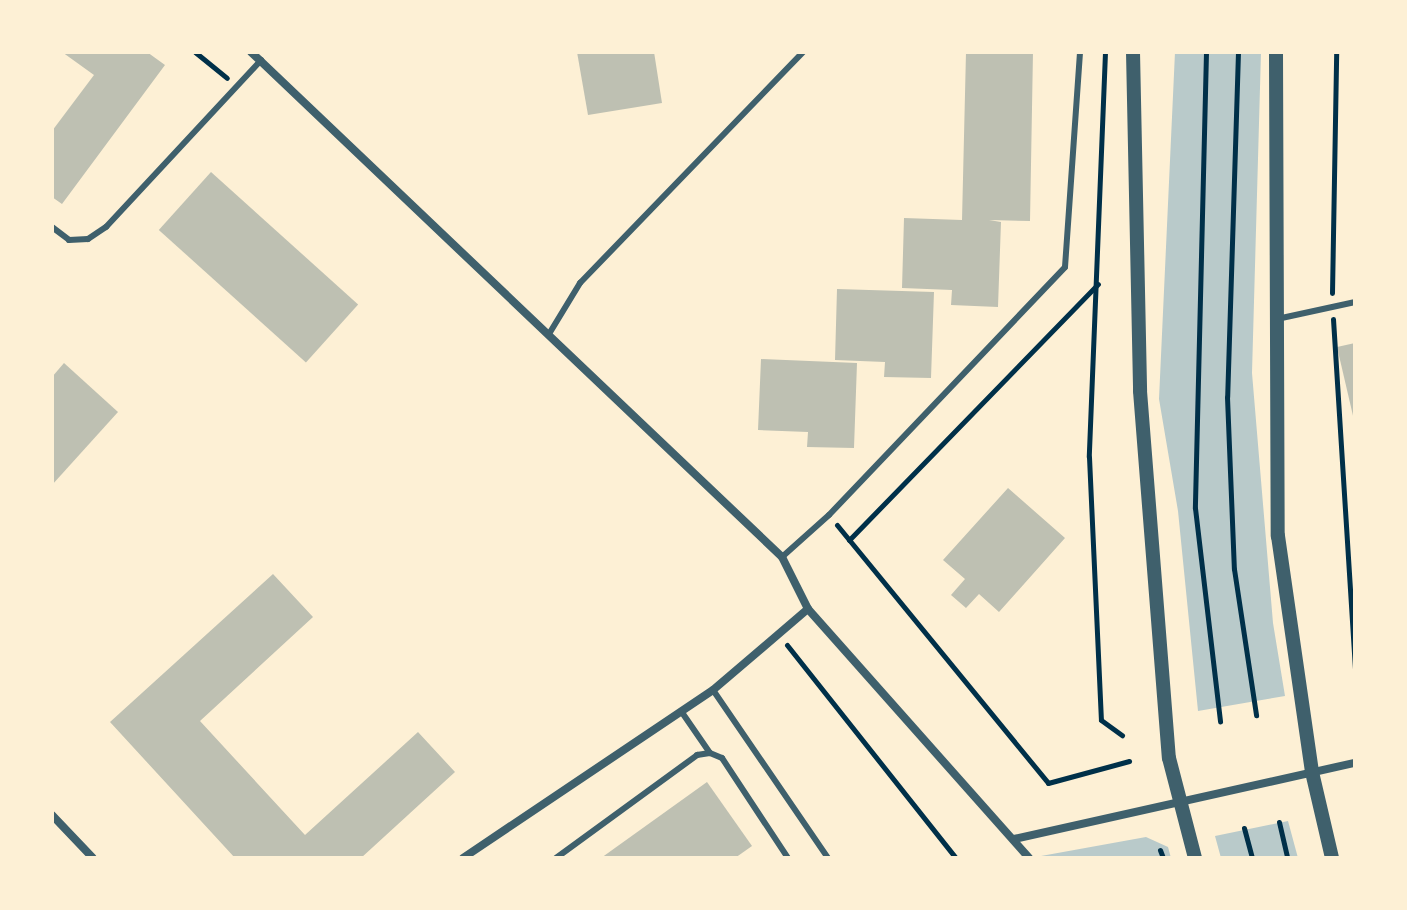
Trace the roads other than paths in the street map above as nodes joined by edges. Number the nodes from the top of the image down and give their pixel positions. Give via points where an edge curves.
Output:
1 (251, 52) edge
2 (803, 52) edge
3 (1080, 52) edge
4 (1133, 52) edge
5 (1276, 52) edge
6 (261, 60) junction
7 (52, 227) edge
8 (1355, 302) edge
9 (1273, 319) junction
10 (549, 334) junction
11 (782, 557) junction
12 (808, 609) junction
13 (713, 690) junction
14 (681, 711) junction
15 (710, 753) junction
16 (1355, 763) edge
17 (1312, 772) junction
18 (1180, 802) junction
19 (52, 815) edge
20 (1014, 839) junction
21 (93, 858) edge
22 (463, 858) edge
23 (556, 858) edge
24 (787, 858) edge
25 (828, 858) edge
26 (1029, 858) edge
27 (1195, 858) edge
28 (1332, 858) edge

1 - 6 street
2 - 10 lane via 580,283
3 - 11 lane via 1065,267 829,515
4 - 18 street via 1140,391 1169,758
5 - 9 street
6 - 7 lane via 106,227 88,239 69,240
6 - 10 street
8 - 9 lane
9 - 17 street via 1278,536
10 - 11 street
11 - 12 street
12 - 13 street
12 - 20 street
13 - 14 street
13 - 25 lane
14 - 15 lane
14 - 22 street
15 - 23 lane via 697,755
15 - 24 lane via 722,758
16 - 17 street
17 - 18 street
17 - 28 street
18 - 20 street
18 - 27 street
19 - 21 street
20 - 26 street

